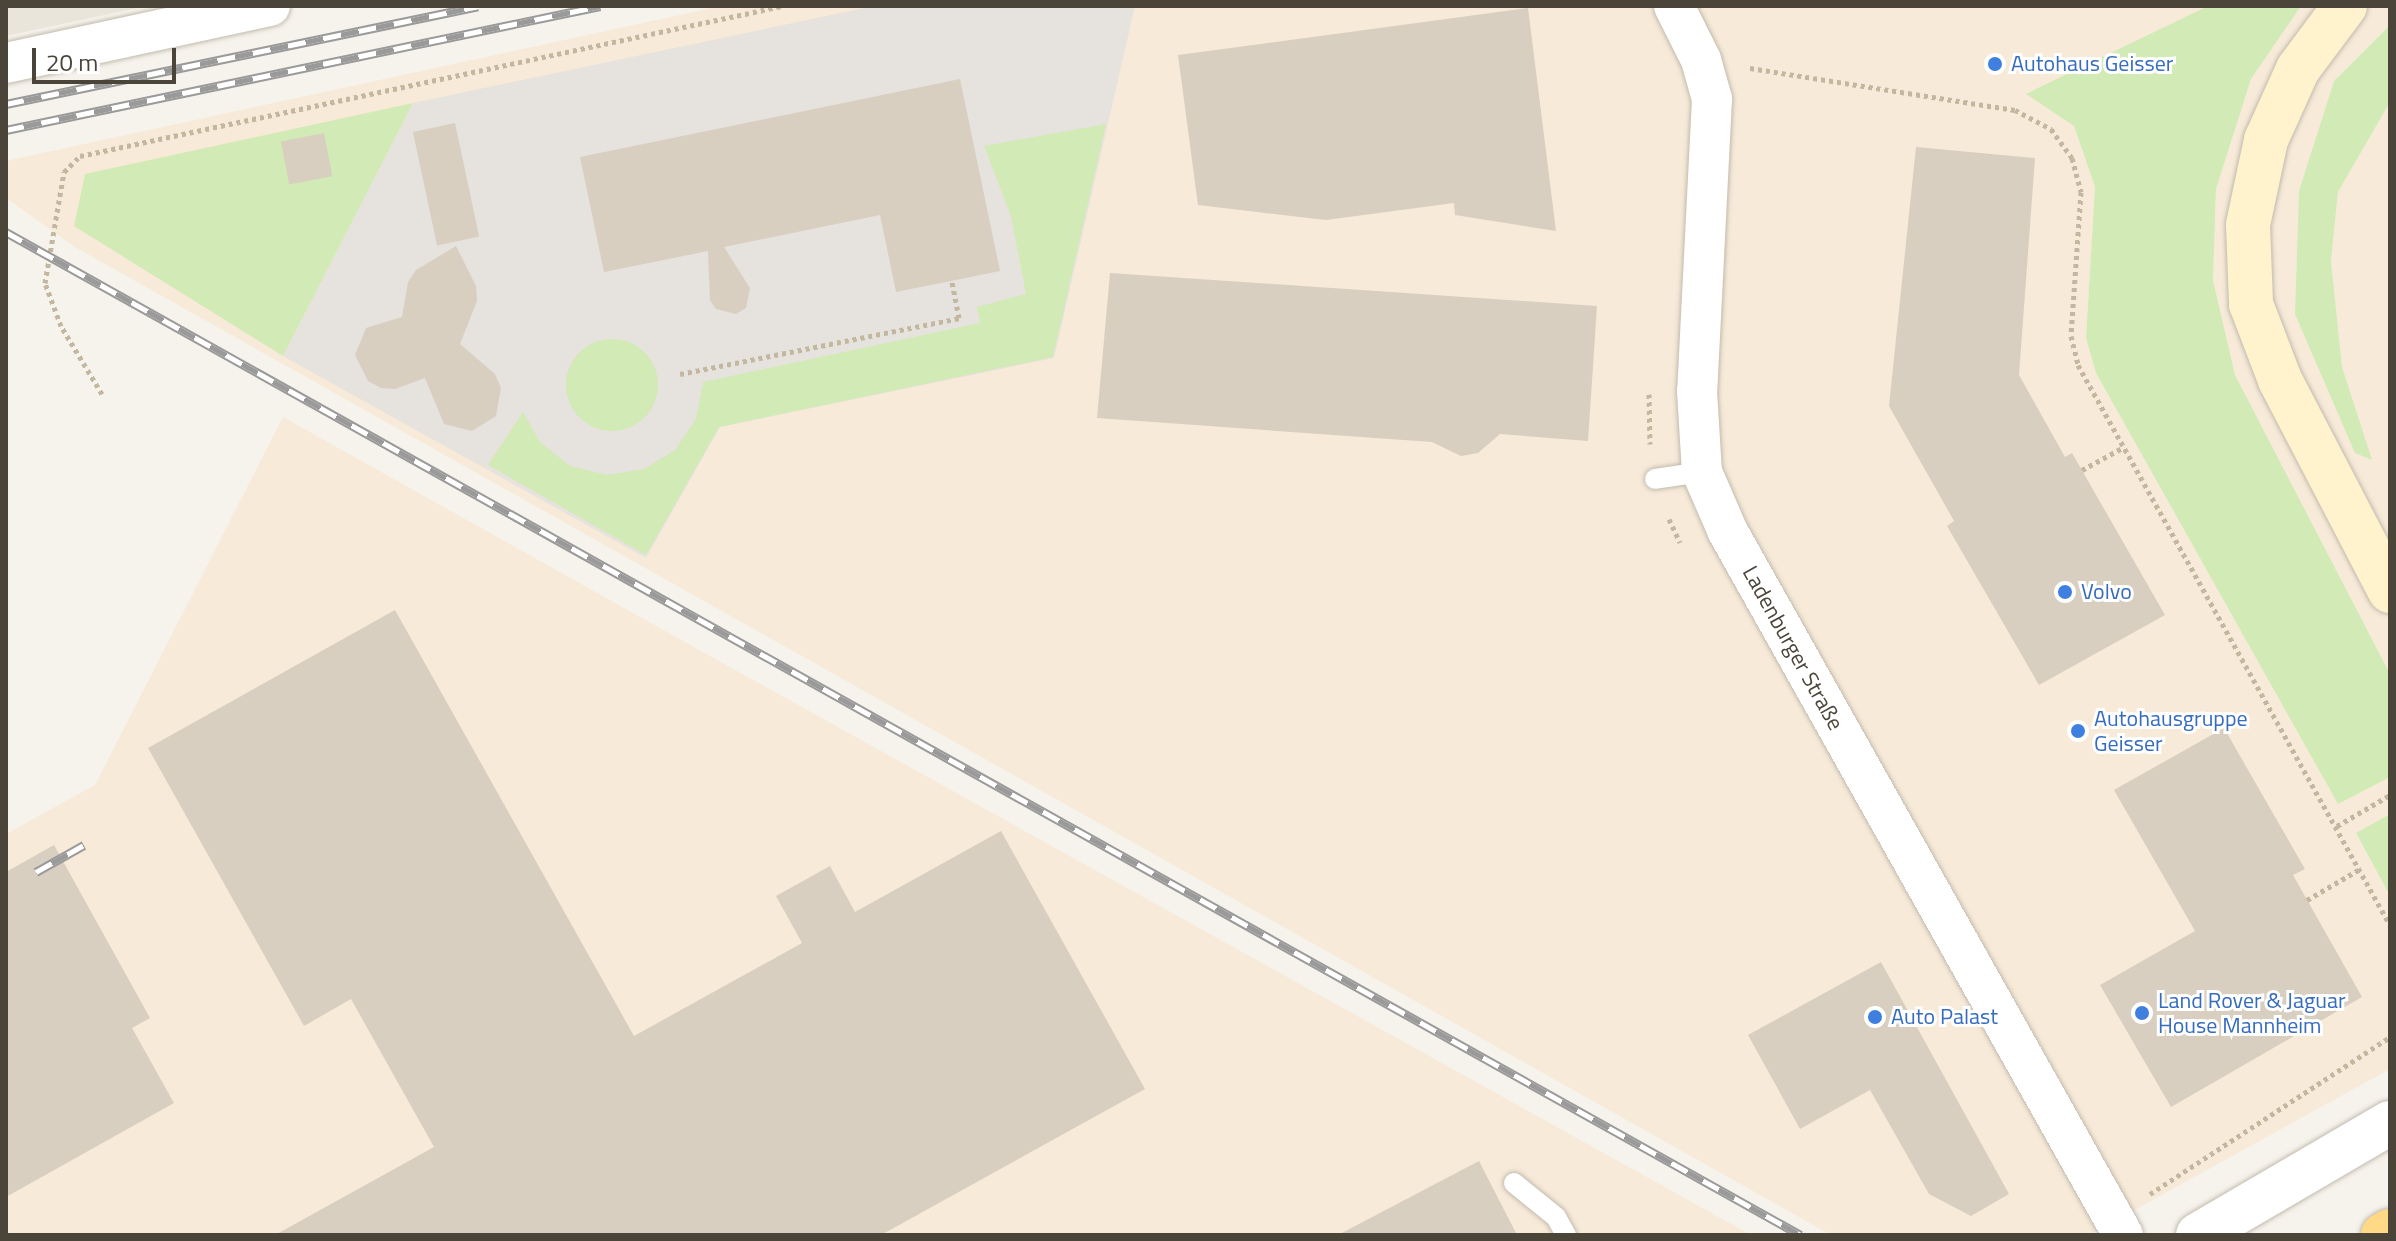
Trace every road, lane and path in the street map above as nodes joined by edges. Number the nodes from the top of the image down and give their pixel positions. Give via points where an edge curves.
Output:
1 (270, 6) edge
2 (782, 6) edge
3 (1674, 6) edge
4 (2345, 6) edge
5 (6, 63) edge
6 (1763, 70) dead end
7 (952, 281) dead end
8 (680, 374) dead end
9 (102, 394) dead end
10 (2124, 447) junction
11 (2082, 470) dead end
12 (1702, 472) junction
13 (1655, 479) dead end
14 (2390, 591) edge
15 (2390, 795) edge
16 (2337, 826) junction
17 (2360, 869) junction
18 (2307, 900) dead end
19 (2390, 925) edge
20 (2390, 1037) edge
21 (2390, 1123) edge
22 (2145, 1178) dead end
23 (1514, 1183) dead end
24 (2153, 1192) junction
25 (2118, 1227) edge
26 (2390, 1231) edge
27 (1566, 1235) edge
28 (2198, 1235) edge
29 (2383, 1235) edge

1 - 5 street
2 - 9 path via 80,156 64,172 45,283 61,326
3 - 12 street, Ladenburger Straße via 1701,60 1712,99 1697,391
4 - 14 main road via 2298,69 2266,140 2248,225 2251,304 2280,380
6 - 10 path via 2015,110 2051,129 2072,158 2081,192 2071,336 2078,365
7 - 8 path via 959,318
10 - 11 path
10 - 16 path
12 - 13 lane
12 - 25 street, Ladenburger Straße via 1728,532
15 - 16 path
16 - 17 path
17 - 18 path
17 - 19 path
20 - 24 path
21 - 28 street
22 - 24 path
23 - 27 lane via 1556,1217
24 - 25 path
26 - 29 highway

